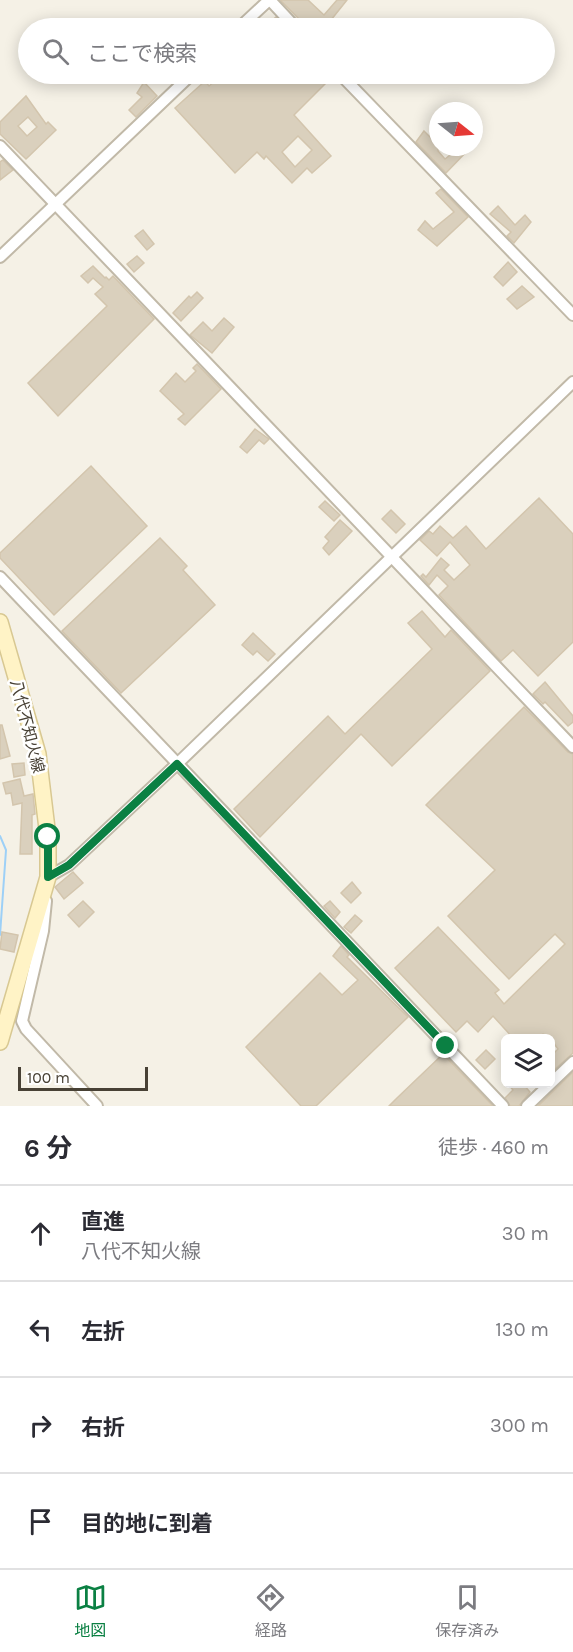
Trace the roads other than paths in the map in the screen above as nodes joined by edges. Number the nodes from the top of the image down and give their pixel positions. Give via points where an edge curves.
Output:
1 (270, 0) edge
2 (250, 18) edge
3 (287, 18) edge
4 (181, 84) edge
5 (350, 84) edge
6 (0, 146) edge
7 (56, 203) junction
8 (0, 257) edge
9 (573, 315) edge
10 (573, 382) edge
11 (392, 557) junction
12 (0, 577) edge
13 (0, 622) edge
14 (573, 747) edge
15 (177, 764) junction
16 (53, 875) junction
17 (0, 1042) edge
18 (573, 1062) edge
19 (97, 1106) edge
20 (503, 1106) edge
21 (527, 1106) edge

1 - 2 street
1 - 3 street
4 - 7 street
5 - 9 street
6 - 7 street
7 - 8 street
7 - 11 street
10 - 11 street
11 - 14 street
11 - 15 street
12 - 15 street
13 - 16 main road, 八代不知火線 via 38,754
15 - 16 street
15 - 20 street
16 - 17 main road, 八代不知火線
16 - 19 street via 22,1021
18 - 21 street

